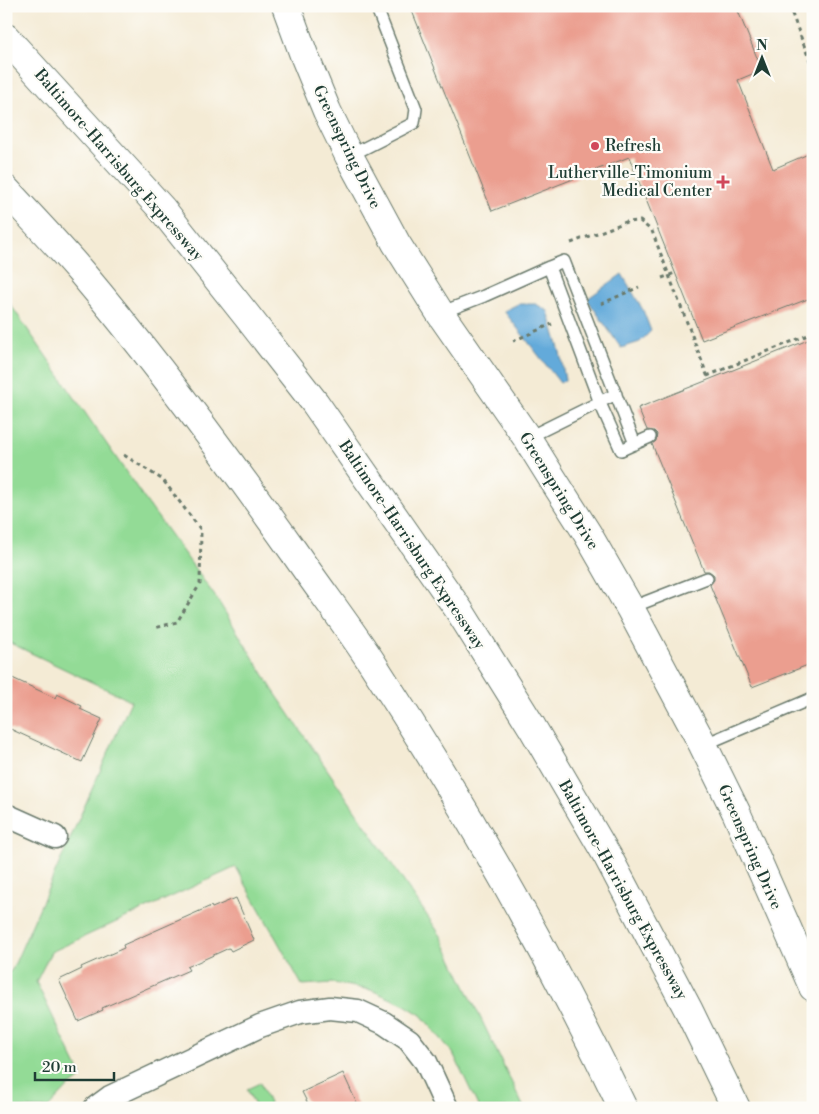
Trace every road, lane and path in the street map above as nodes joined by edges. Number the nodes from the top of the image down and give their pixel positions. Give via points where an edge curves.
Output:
1 (286, 6) edge
2 (376, 6) edge
3 (788, 6) edge
4 (6, 38) edge
5 (813, 69) edge
6 (349, 156) junction
7 (6, 190) edge
8 (563, 246) dead end
9 (549, 266) junction
10 (675, 273) dead end
11 (669, 275) junction
12 (662, 278) dead end
13 (639, 287) dead end
14 (597, 305) dead end
15 (440, 313) junction
16 (554, 323) dead end
17 (813, 333) edge
18 (513, 341) dead end
19 (616, 394) junction
20 (600, 403) junction
21 (527, 438) junction
22 (650, 438) dead end
23 (635, 444) junction
24 (124, 455) dead end
25 (707, 578) dead end
26 (630, 608) junction
27 (155, 628) dead end
28 (813, 698) edge
29 (703, 745) junction
30 (6, 815) edge
31 (55, 837) dead end
32 (813, 987) edge
33 (95, 1108) edge
34 (447, 1108) edge
35 (623, 1108) edge
36 (736, 1108) edge

1 - 6 main road, Greenspring Drive via 327,111
2 - 6 lane via 416,109 416,117 414,123
3 - 5 path
4 - 36 main road, Baltimore-Harrisburg Expressway via 162,209 241,308 315,403 459,610 608,857
6 - 15 main road, Greenspring Drive via 396,243
7 - 35 main road via 81,272 168,382 232,465 373,664 446,780 521,911
8 - 11 path via 626,222 640,222 652,231
9 - 15 lane
9 - 19 lane via 564,261
9 - 20 lane
10 - 11 path
11 - 12 path
11 - 17 path via 708,378
13 - 14 path
15 - 21 main road, Greenspring Drive
16 - 18 path
19 - 20 lane
19 - 23 lane
20 - 21 lane
20 - 23 lane via 621,450
21 - 26 main road, Greenspring Drive
22 - 23 lane
24 - 27 path via 163,480 201,530 200,584 177,622
25 - 26 lane
26 - 29 main road, Greenspring Drive
28 - 29 lane
29 - 32 main road, Greenspring Drive
30 - 31 street
33 - 34 street via 110,1097 260,1026 300,1012 330,1008 358,1011 409,1040 426,1062

